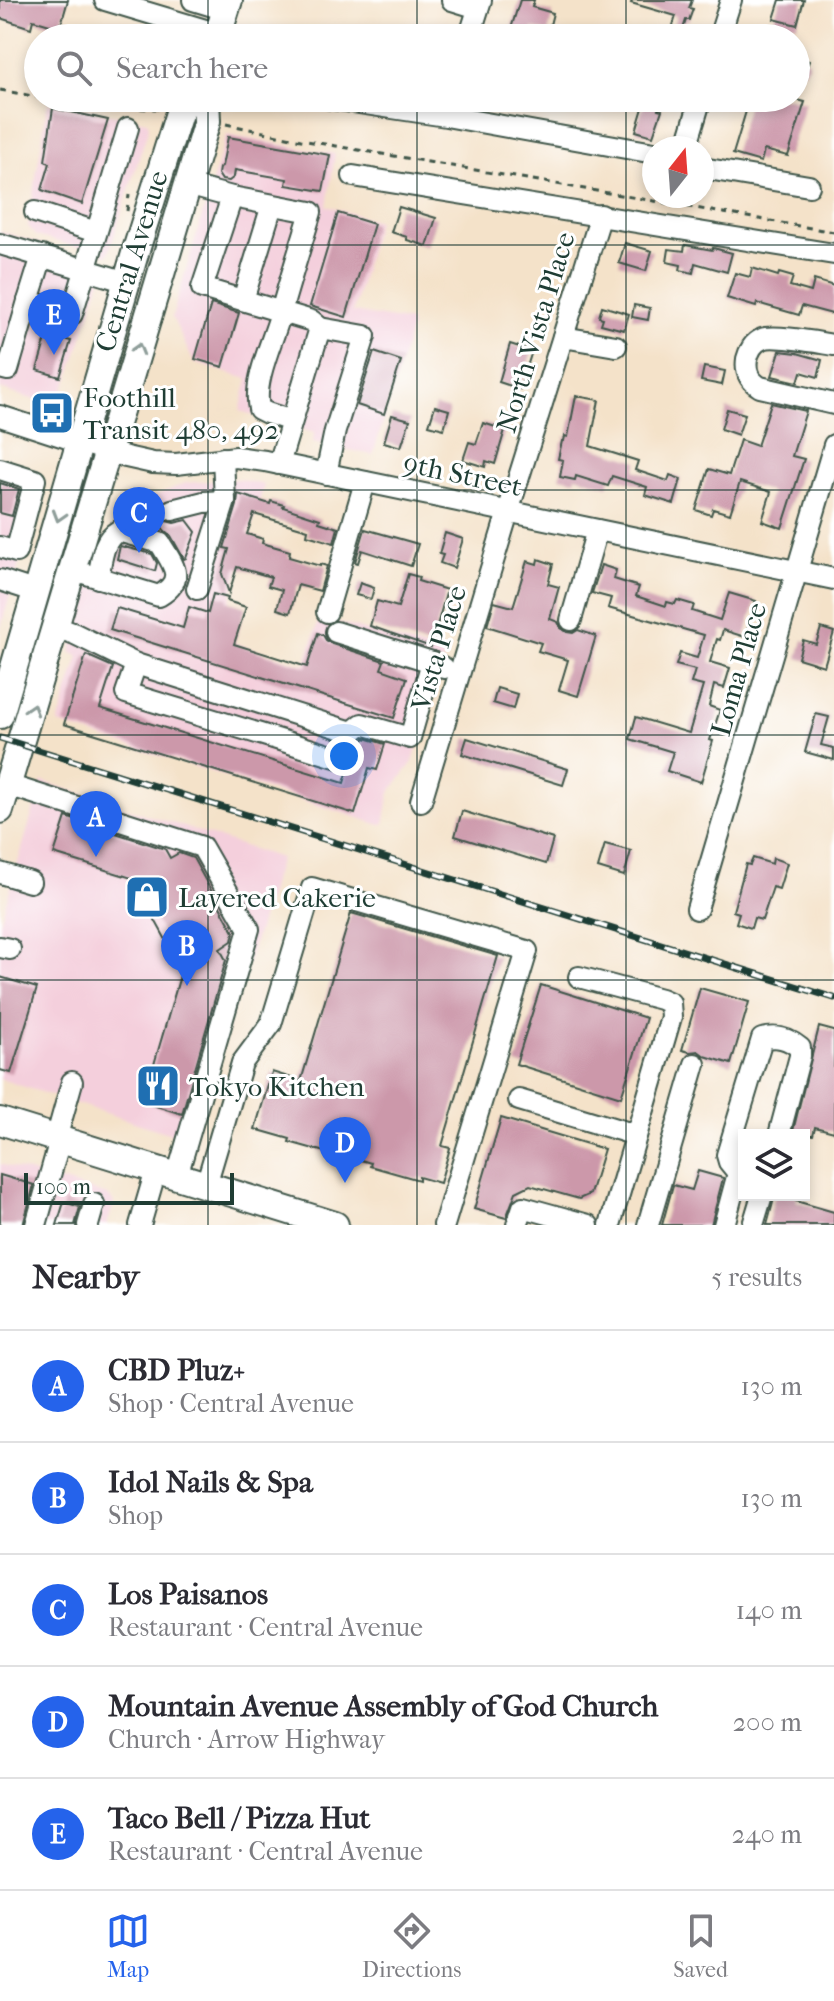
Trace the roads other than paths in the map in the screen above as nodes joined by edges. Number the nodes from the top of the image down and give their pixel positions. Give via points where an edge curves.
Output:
1 (105, 0) edge
2 (193, 0) edge
3 (452, 0) edge
4 (731, 0) edge
5 (479, 4) edge
6 (223, 20) edge
7 (473, 24) edge
8 (723, 24) edge
9 (179, 112) edge
10 (207, 112) edge
11 (471, 112) edge
12 (697, 112) edge
13 (128, 128) dead end
14 (690, 136) edge
15 (642, 150) edge
16 (714, 170) edge
17 (353, 176) dead end
18 (187, 185) junction
19 (809, 186) dead end
20 (232, 197) junction
21 (272, 205) junction
22 (35, 212) dead end
23 (601, 215) junction
24 (96, 232) junction
25 (0, 244) edge
26 (834, 254) edge
27 (42, 256) junction
28 (85, 269) junction
29 (127, 282) junction
30 (243, 300) junction
31 (28, 301) junction
32 (281, 312) junction
33 (320, 328) junction
34 (563, 337) junction
35 (834, 345) edge
36 (616, 346) dead end
37 (0, 368) edge
38 (834, 404) edge
39 (0, 416) edge
40 (292, 421) junction
41 (81, 441) junction
42 (834, 445) edge
43 (108, 450) junction
44 (223, 458) junction
45 (279, 464) junction
46 (0, 469) edge
47 (326, 474) junction
48 (365, 482) junction
49 (225, 501) junction
50 (172, 510) dead end
51 (508, 512) junction
52 (597, 530) junction
53 (0, 547) edge
54 (796, 571) junction
55 (86, 574) junction
56 (834, 579) edge
57 (0, 580) edge
58 (197, 589) dead end
59 (37, 592) junction
60 (327, 612) dead end
61 (571, 620) dead end
62 (56, 627) junction
63 (336, 632) dead end
64 (432, 662) junction
65 (136, 664) junction
66 (460, 673) junction
67 (0, 715) edge
68 (352, 732) junction
69 (8, 785) junction
70 (421, 801) dead end
71 (0, 810) edge
72 (0, 873) edge
73 (30, 882) dead end
74 (697, 909) dead end
75 (579, 977) dead end
76 (695, 1064) dead end
77 (72, 1082) dead end
78 (519, 1100) dead end
79 (0, 1121) edge
80 (781, 1129) edge
81 (636, 1135) junction
82 (58, 1139) junction
83 (166, 1173) junction
84 (738, 1173) edge
85 (738, 1173) edge
86 (206, 1185) junction
87 (760, 1201) edge
88 (94, 1204) dead end
89 (36, 1225) edge
90 (88, 1225) edge
91 (140, 1225) edge
92 (335, 1225) edge
93 (444, 1225) edge
94 (517, 1225) edge
95 (588, 1225) edge
96 (610, 1225) edge
97 (648, 1225) edge
98 (724, 1225) edge
99 (753, 1225) edge

1 - 6 street
2 - 6 street
3 - 5 street
4 - 8 street
5 - 7 street
9 - 29 main road, Central Avenue
10 - 18 main road, Central Avenue
11 - 15 street
12 - 14 street
13 - 24 street
16 - 19 street
17 - 23 street
18 - 20 street
43 -> 18 main road, Central Avenue
20 - 21 street
20 - 30 street via 202,288
21 - 30 street
21 - 32 street via 311,212
22 - 24 street
23 - 26 street
23 - 34 street, North Vista Place
24 - 28 street
25 - 27 street
27 - 28 street
27 - 31 street
28 - 29 street
28 - 31 street via 72,314
29 - 41 main road, Central Avenue
30 - 32 street
31 - 37 street via 8,370
32 - 33 street
32 - 40 street via 257,398 259,409
33 - 40 street
33 - 47 street via 365,336
34 - 36 street
34 - 51 street, North Vista Place
35 - 38 street via 763,338 752,347 747,372 760,387
39 - 41 street, 9th Street
40 - 45 street
41 - 43 street, 9th Street
41 -> 59 main road, Central Avenue
42 - 54 street, Loma Place
43 - 44 street, 9th Street via 153,463
43 - 55 main road, Central Avenue
44 - 45 street, 9th Street
44 - 49 street
45 - 47 street, 9th Street
46 - 53 street via 35,480 16,552
47 - 48 street, 9th Street
48 - 51 street, 9th Street
48 - 60 street
49 - 50 street
49 - 58 street
51 - 52 street, 9th Street
51 - 66 street, Vista Place
52 - 54 street, 9th Street
52 - 61 street
54 - 56 street, 9th Street
54 - 74 street, Loma Place
55 - 55 street via 159,596 170,589 176,570 160,543 118,531 109,536
55 - 62 main road, Central Avenue
57 - 59 street
59 - 67 main road, Central Avenue
62 - 65 street
69 -> 62 main road, Central Avenue
63 - 64 street
64 - 66 street
64 - 68 street via 410,738 362,724
65 - 68 street
65 - 68 street via 126,693 342,759
66 - 70 street, Vista Place
69 - 71 main road, Central Avenue
69 - 83 street via 202,847 249,929
72 - 73 street
75 - 81 street via 670,1003 671,1017
76 - 97 street
77 - 82 street
78 - 81 street
79 - 82 main road
80 - 84 street via 800,1048 772,1036 762,1039 727,1155
81 - 96 street
82 - 83 main road
82 - 89 street
83 - 86 main road
83 - 91 street
85 - 98 street
86 - 92 main road
86 - 93 street via 242,1063 271,1024 312,888 527,951
87 - 99 street
88 - 90 street
94 - 95 street via 523,1207

